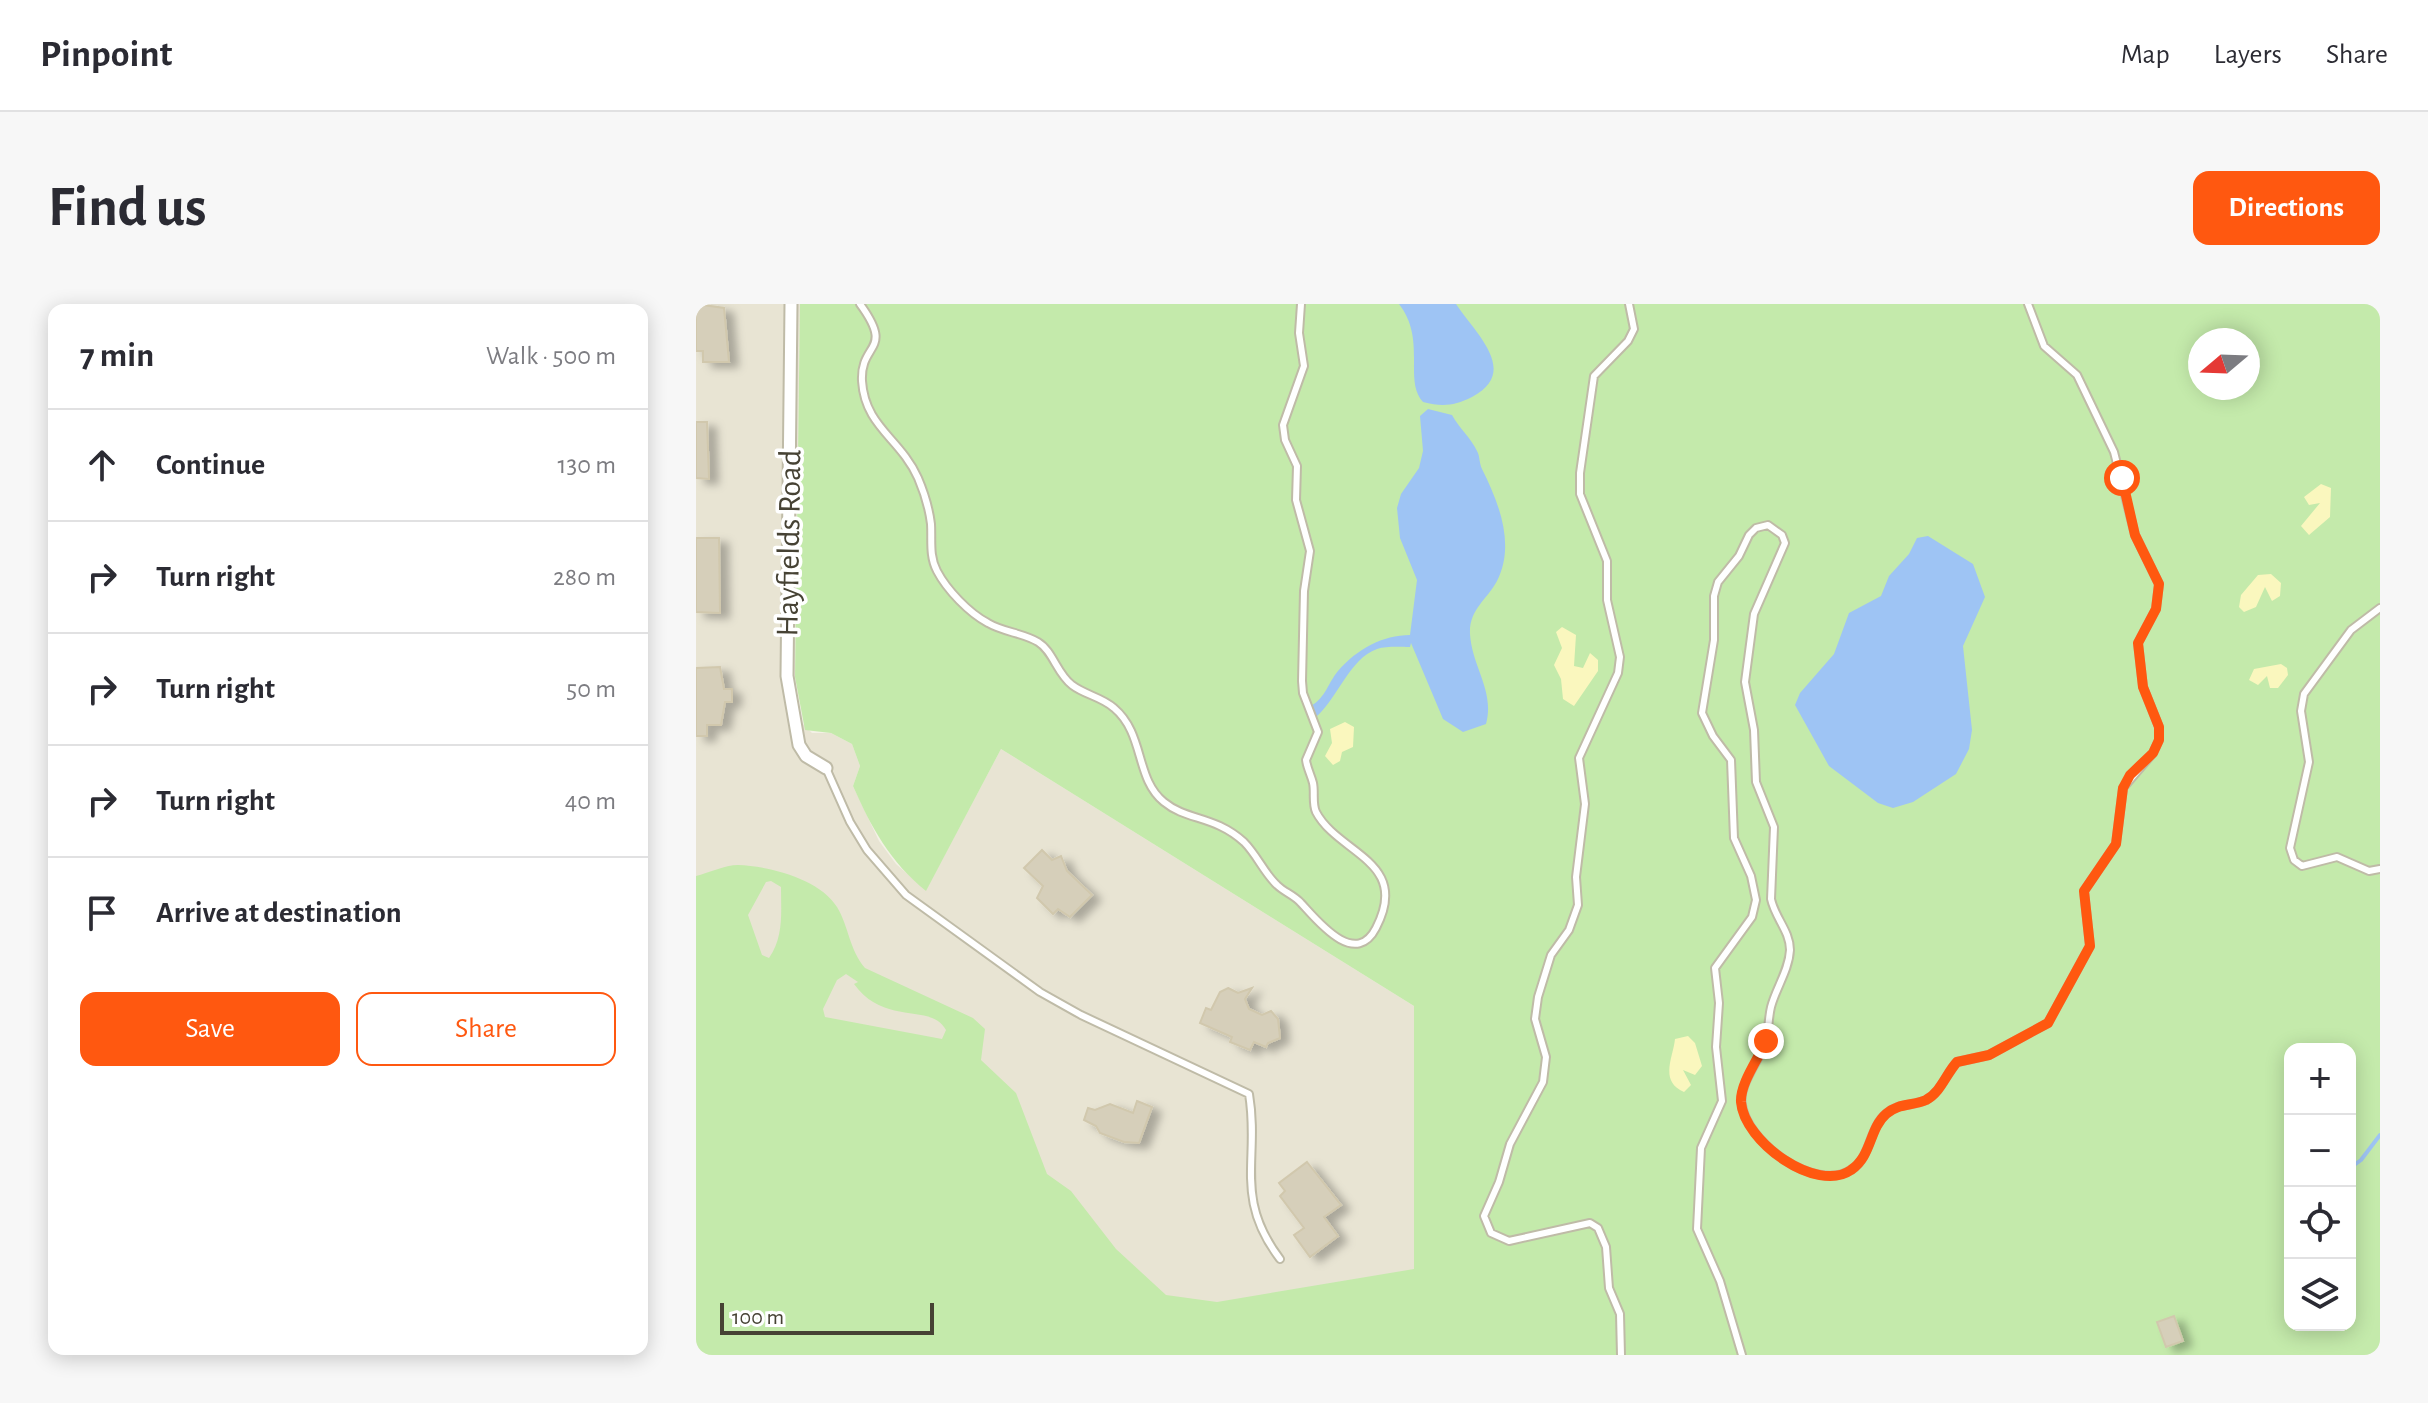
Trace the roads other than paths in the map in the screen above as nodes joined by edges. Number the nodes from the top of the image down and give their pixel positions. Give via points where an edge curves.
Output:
1 (791, 304) edge
2 (860, 304) edge
3 (1301, 304) edge
4 (1629, 304) edge
5 (2028, 304) edge
6 (2380, 608) edge
7 (826, 768) joint
8 (2380, 869) edge
9 (1280, 1259) dead end
10 (1621, 1355) edge
11 (1742, 1355) edge

1 - 7 street, Hayfields Road via 787,676 799,745
2 - 3 lane via 877,333 863,368 868,411 918,479 927,503 933,562 946,584 987,623 1043,646 1071,685 1122,716 1138,743 1148,783 1166,804 1226,826 1316,924 1355,942 1375,932 1384,894 1380,878 1368,856 1343,843 1315,811 1306,760 1318,732 1302,681 1310,551 1296,500 1297,466 1283,425 1304,366
4 - 10 lane via 1634,329 1594,376 1580,473 1580,494 1607,561 1618,673 1579,758 1585,804 1578,905 1551,955 1538,997 1535,1019 1546,1057 1543,1082 1510,1144 1484,1216 1491,1233 1509,1241 1590,1223 1598,1228 1606,1247 1609,1288 1620,1314
5 - 11 lane via 2044,346 2077,375 2114,452 2135,535 2159,584 2156,609 2138,643 2143,687 2159,740 2123,788 2116,844 2084,891 2090,946 2048,1023 1989,1055 1957,1062 1925,1101 1887,1112 1865,1157 1851,1171 1821,1177 1776,1156 1760,1140 1741,1103 1766,1041 1771,1004 1790,951 1771,899 1774,827 1756,782 1745,682 1754,614 1780,558 1782,535 1768,525 1756,528 1718,582 1702,713 1731,760 1734,838 1756,900 1752,917 1715,968 1722,1101 1701,1148 1696,1203 1697,1229 1720,1281
6 - 8 lane via 2351,630 2304,694 2301,711 2309,762 2290,848 2302,866 2337,857 2369,871
7 - 9 lane via 867,850 906,895 1040,992 1249,1094 1253,1116 1248,1171 1254,1210

